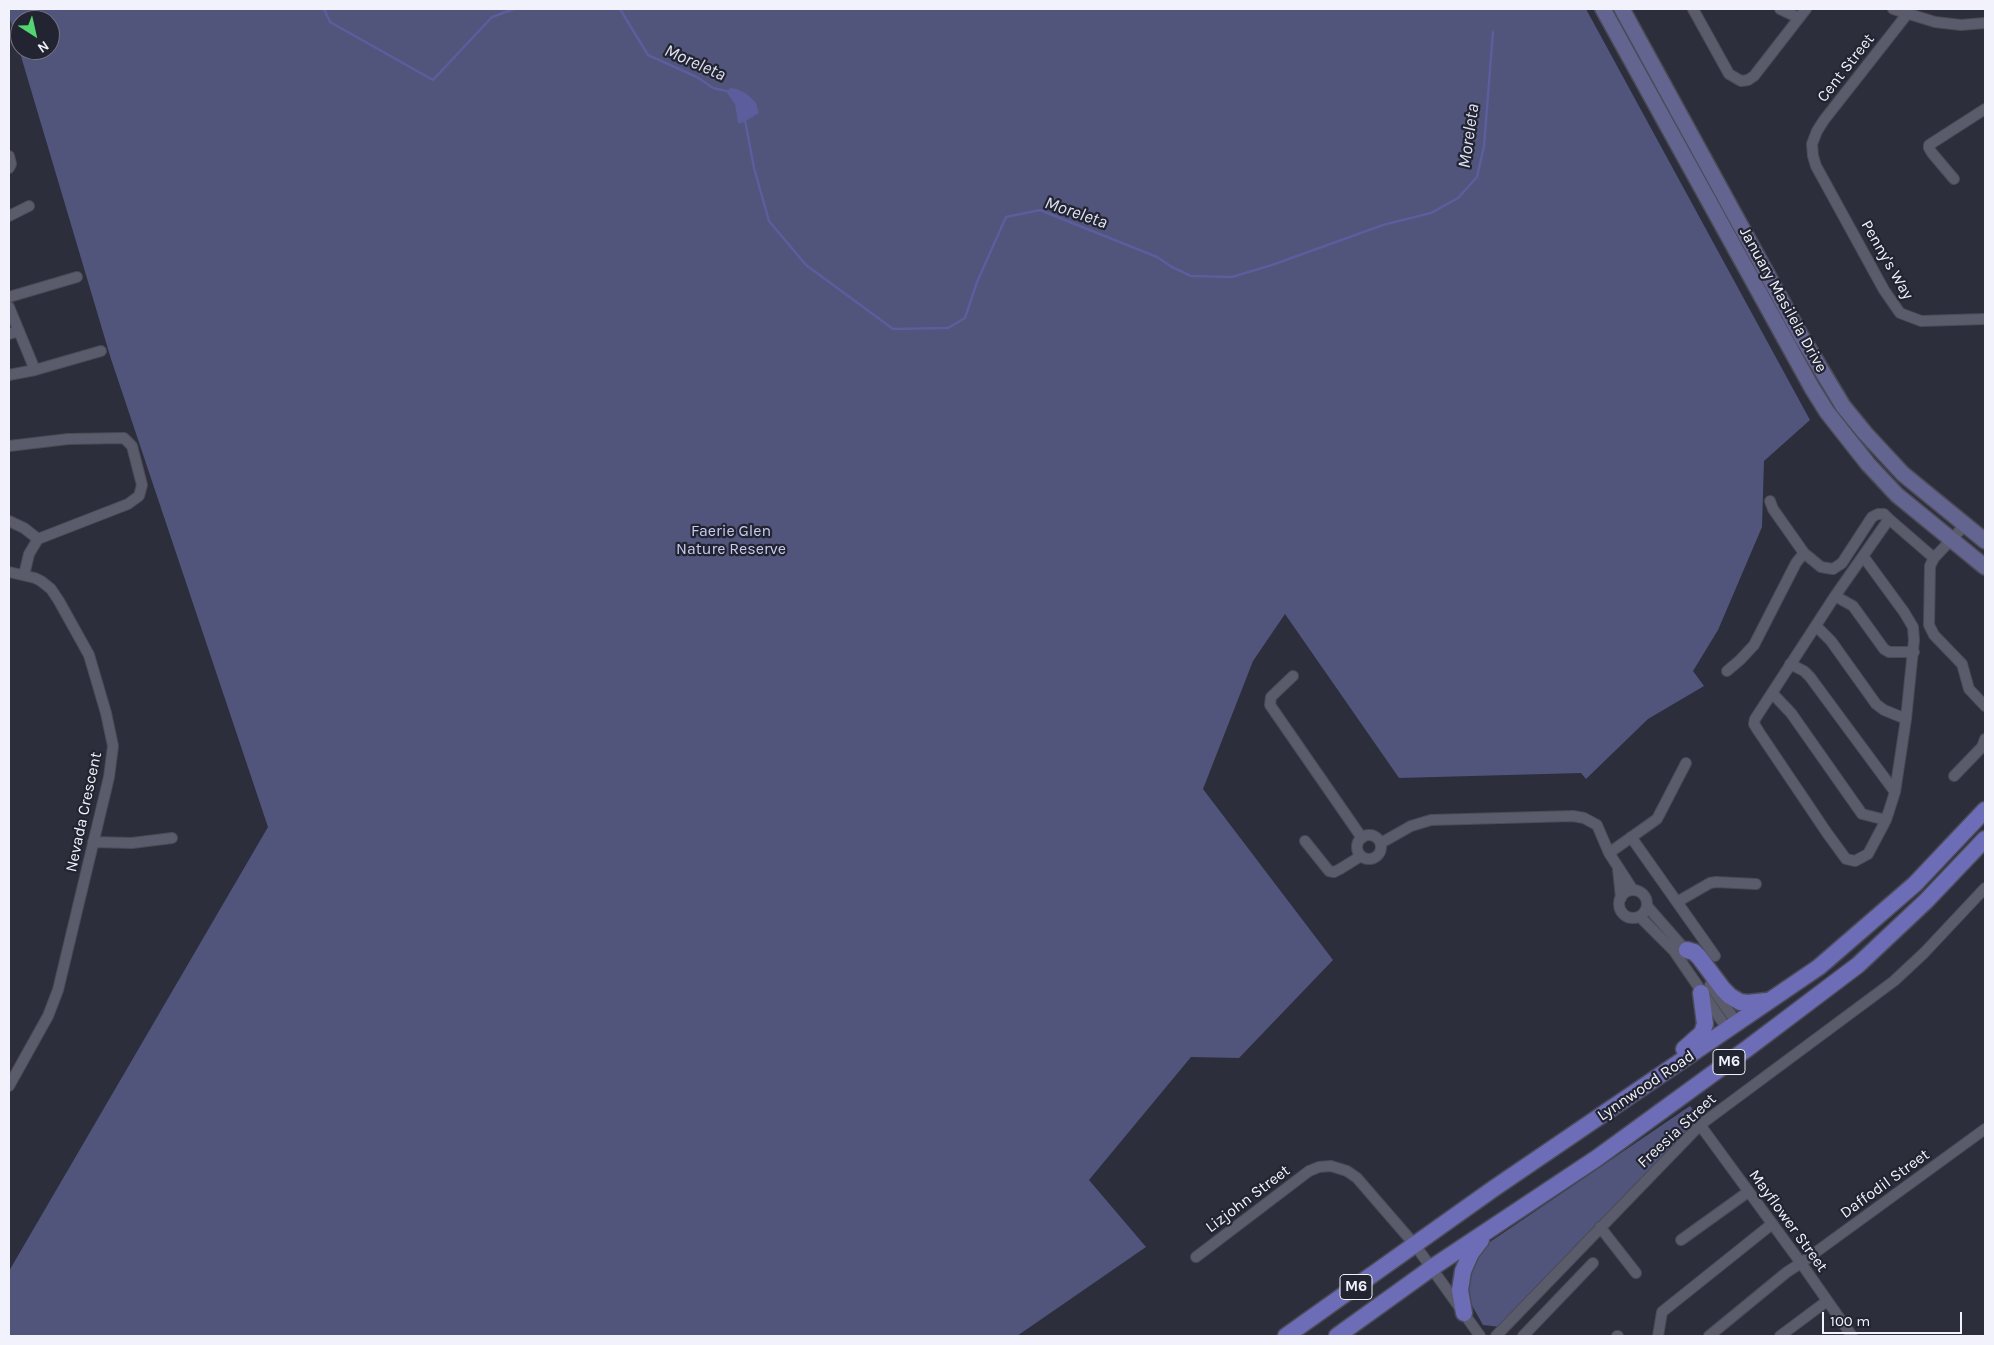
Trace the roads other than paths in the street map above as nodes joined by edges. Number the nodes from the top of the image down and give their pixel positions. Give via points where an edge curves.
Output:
1 (1603, 9) edge
2 (1622, 9) edge
3 (1693, 9) edge
4 (1780, 9) edge
5 (1806, 9) edge
6 (1893, 9) edge
7 (1908, 14) junction
8 (1799, 18) junction
9 (1985, 23) edge
10 (1985, 109) edge
11 (1812, 144) joint
12 (9, 156) edge
13 (9, 168) edge
14 (1954, 179) dead end
15 (29, 206) dead end
16 (9, 216) edge
17 (78, 277) dead end
18 (9, 297) edge
19 (9, 307) edge
20 (1985, 319) edge
21 (14, 332) edge
22 (101, 351) dead end
23 (35, 370) junction
24 (9, 375) edge
25 (9, 446) edge
26 (1770, 501) dead end
27 (1889, 518) junction
28 (9, 522) edge
29 (1965, 525) junction
30 (38, 539) junction
31 (1952, 540) junction
32 (1985, 541) edge
33 (1804, 553) junction
34 (1863, 556) junction
35 (1934, 558) junction
36 (1985, 567) edge
37 (9, 572) edge
38 (24, 575) junction
39 (1835, 596) junction
40 (1816, 626) junction
41 (1914, 652) junction
42 (1790, 664) junction
43 (1727, 671) dead end
44 (1293, 676) dead end
45 (1772, 693) junction
46 (1985, 706) edge
47 (1906, 719) junction
48 (1985, 739) edge
49 (1686, 763) dead end
50 (1954, 776) dead end
51 (1895, 792) junction
52 (1985, 810) edge
53 (1886, 820) junction
54 (1631, 837) junction
55 (172, 838) dead end
56 (1362, 838) junction
57 (1985, 839) edge
58 (1305, 841) dead end
59 (93, 842) junction
60 (1381, 843) junction
61 (1609, 854) junction
62 (1361, 856) junction
63 (1617, 868) junction
64 (1756, 884) dead end
65 (1985, 888) edge
66 (1633, 890) junction
67 (1620, 898) junction
68 (1677, 902) junction
69 (1647, 906) junction
70 (1640, 917) junction
71 (1900, 924) junction
72 (1687, 950) junction
73 (1715, 956) dead end
74 (1701, 993) junction
75 (1768, 1000) junction
76 (1737, 1029) junction
77 (1725, 1064) junction
78 (9, 1086) edge
79 (1614, 1108) junction
80 (1700, 1125) junction
81 (1985, 1129) edge
82 (1748, 1192) junction
83 (1772, 1224) junction
84 (1600, 1227) junction
85 (1489, 1230) junction
86 (1681, 1240) dead end
87 (1415, 1245) junction
88 (1196, 1257) dead end
89 (1593, 1263) dead end
90 (1802, 1263) junction
91 (1432, 1268) junction
92 (1636, 1273) dead end
93 (1827, 1301) junction
94 (1464, 1312) junction
95 (1286, 1336) edge
96 (1337, 1336) edge
97 (1480, 1336) edge
98 (1496, 1336) edge
99 (1523, 1336) edge
100 (1658, 1336) edge
101 (1709, 1336) edge
102 (1780, 1336) edge
103 (1852, 1336) edge

1 - 31 main road, January Masilela Drive via 1827,412 1868,464 1898,495
2 - 29 main road, January Masilela Drive via 1801,336 1843,406 1903,474
3 - 8 street via 1729,74 1741,81 1754,76
4 - 8 street
5 - 8 street
6 - 7 street
7 - 9 street via 1941,23
7 - 11 street, Cent Street via 1824,120
10 - 14 street via 1929,145
11 - 20 street, Penny's Way via 1816,166 1900,313 1921,321
12 - 13 street
15 - 16 street
17 - 18 street
19 - 21 street
21 - 23 street
22 - 23 street
23 - 24 street
25 - 30 street via 119,437 132,446 142,486 136,499
26 - 33 street
27 - 33 street via 1884,514 1872,517 1848,557 1833,569 1820,567
27 - 34 street
27 - 35 street
28 - 30 street
29 - 31 street
29 - 32 main road, January Masilela Drive
30 - 38 street via 29,554
31 - 35 street
31 - 36 main road, January Masilela Drive
33 - 43 street via 1754,645
34 - 39 street
34 - 41 street via 1913,627
35 - 46 street via 1929,568 1929,625 1962,664 1969,689
37 - 38 street, Nevada Crescent
38 - 59 street, Nevada Crescent via 51,589 84,644 108,721 112,758
39 - 40 street
39 - 41 street via 1853,606 1884,649
40 - 42 street
40 - 47 street via 1831,641 1876,704
41 - 47 street
42 - 45 street
42 - 51 street via 1810,677
44 - 56 street via 1271,697 1270,705
45 - 53 street via 1791,713 1862,814
45 - 53 street via 1754,724 1846,859 1855,861 1868,854
47 - 51 street
48 - 50 street via 1982,747
49 - 54 street via 1660,815
51 - 53 street
52 - 75 main road, Lynnwood Road / M6 via 1944,855 1885,911 1819,966
54 - 61 street
54 - 68 street
55 - 59 street via 132,843
56 - 60 street via 1372,836
56 - 62 street via 1358,845
57 - 71 main road, Lynnwood Road / M6
58 - 62 street via 1329,871 1334,872
59 - 78 street, Nevada Crescent via 58,990 48,1016
60 - 61 street via 1411,826 1431,820 1573,816 1598,825
60 - 62 street via 1381,851 1376,857 1368,859
61 - 63 street
63 - 66 street
63 - 67 street
64 - 68 street via 1710,883
65 - 80 street, Freesia Street via 1894,981
66 - 67 street
66 - 69 street via 1642,893
67 - 70 street via 1619,906 1625,916
68 - 73 street
69 - 70 street
69 - 72 street
70 - 74 street via 1674,951
71 - 76 main road via 1754,1035
71 - 77 main road, Lynnwood Road / M6 via 1858,965
72 - 75 main road via 1699,957 1730,996 1748,1003
72 - 76 street
74 - 76 street
74 - 79 main road via 1706,1020 1702,1033 1640,1080
75 - 76 main road, Lynnwood Road / M6
76 - 77 main road via 1743,1049
76 - 79 main road, Lynnwood Road / M6
77 - 85 main road, Lynnwood Road / M6 via 1590,1164
79 - 87 main road, Lynnwood Road / M6
80 - 82 street, Mayflower Street
80 - 84 street, Freesia Street
81 - 90 street, Daffodil Street
82 - 83 street, Mayflower Street
82 - 86 street
83 - 90 street, Mayflower Street
83 - 100 street via 1662,1312
84 - 92 street
84 - 98 street, Freesia Street
85 - 91 main road, Lynnwood Road / M6
85 - 94 main road via 1471,1253 1463,1271 1460,1290
87 - 88 street, Lizjohn Street via 1357,1178 1331,1166 1309,1171
87 - 91 street
87 - 95 main road, Lynnwood Road / M6
89 - 99 street
90 - 93 street, Mayflower Street
90 - 101 street, Daffodil Street
91 - 94 street
91 - 96 main road, Lynnwood Road / M6
93 - 102 street
93 - 103 street, Mayflower Street
94 - 97 street

